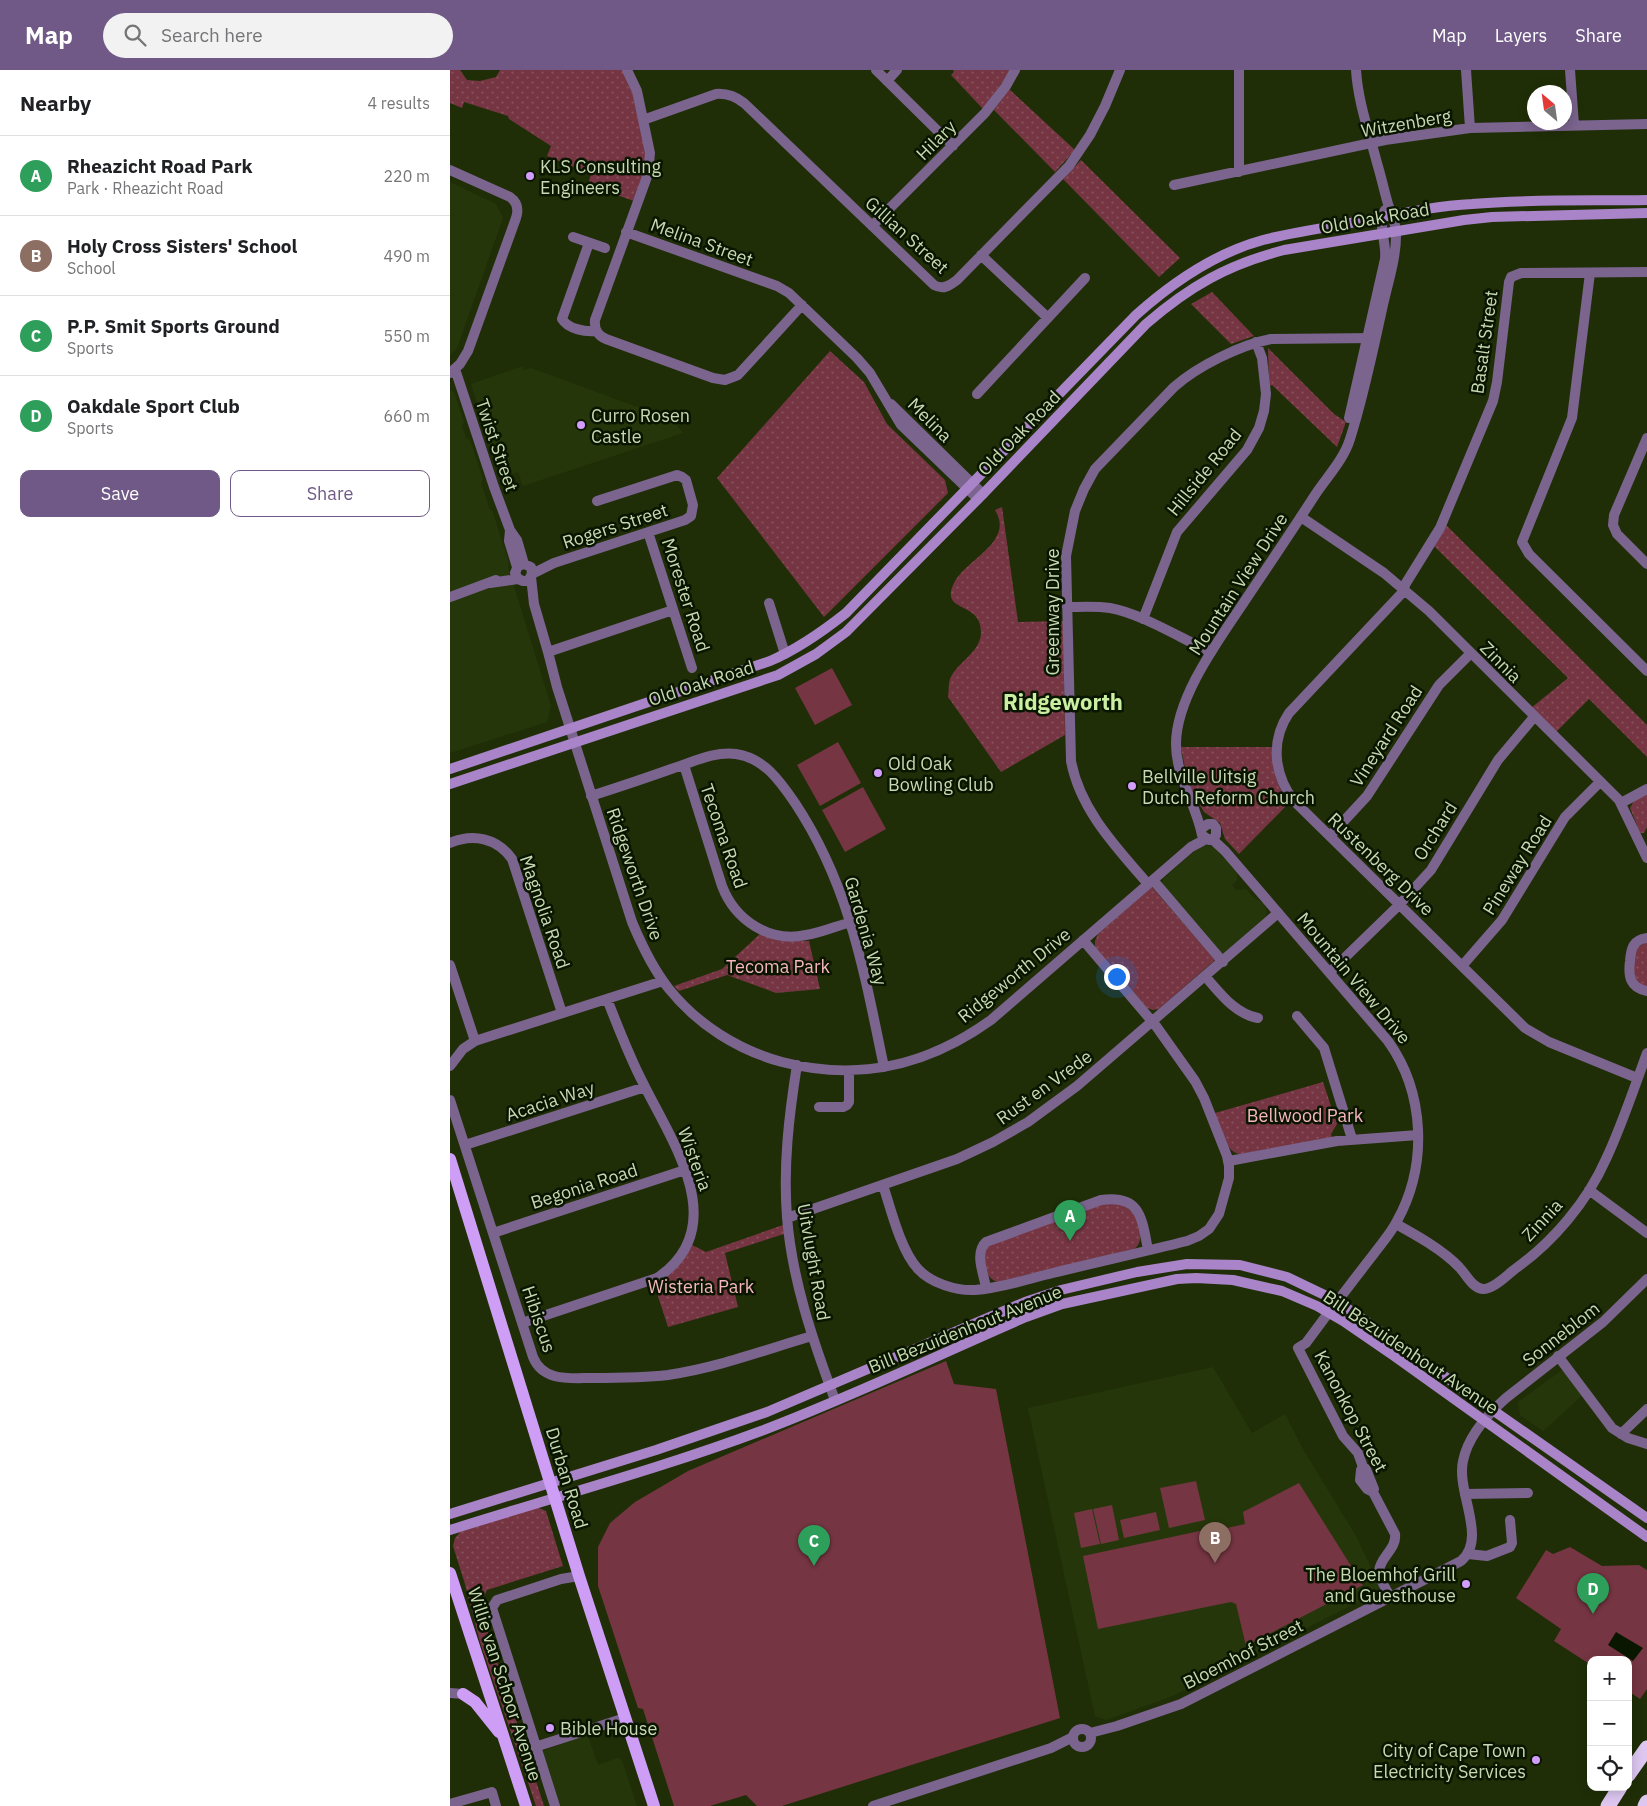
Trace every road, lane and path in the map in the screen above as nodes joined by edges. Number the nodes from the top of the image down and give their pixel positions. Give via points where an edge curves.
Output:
1 (627, 70) edge
2 (876, 70) edge
3 (897, 70) edge
4 (1015, 70) edge
5 (1120, 70) edge
6 (1239, 70) edge
7 (1356, 70) edge
8 (1466, 70) edge
9 (1570, 70) edge
10 (887, 81) junction
11 (643, 120) junction
12 (1647, 124) edge
13 (1574, 125) junction
14 (1470, 128) junction
15 (1371, 144) junction
16 (952, 146) junction
17 (450, 170) edge
18 (1239, 172) junction
19 (1174, 185) dead end
20 (1647, 200) edge
21 (1388, 205) junction
22 (1647, 214) edge
23 (1393, 215) junction
24 (1381, 217) junction
25 (872, 226) junction
26 (1396, 231) junction
27 (626, 232) junction
28 (1383, 232) junction
29 (573, 237) dead end
30 (589, 243) junction
31 (605, 248) dead end
32 (981, 255) junction
33 (1647, 272) edge
34 (1590, 273) junction
35 (1085, 278) dead end
36 (802, 305) junction
37 (1048, 318) junction
38 (596, 331) junction
39 (1372, 338) junction
40 (1256, 342) junction
41 (453, 371) edge
42 (976, 394) dead end
43 (887, 400) joint
44 (1647, 438) edge
45 (970, 486) junction
46 (981, 497) junction
47 (597, 501) dead end
48 (1301, 517) junction
49 (648, 532) junction
50 (1647, 564) edge
51 (523, 572) junction
52 (1404, 588) junction
53 (450, 596) edge
54 (770, 603) dead end
55 (1067, 606) junction
56 (673, 610) junction
57 (1143, 619) junction
58 (548, 652) junction
59 (1211, 652) junction
60 (786, 654) junction
61 (1470, 654) junction
62 (692, 668) dead end
63 (1647, 671) edge
64 (1534, 717) junction
65 (570, 728) junction
66 (574, 743) junction
67 (684, 765) junction
68 (450, 769) edge
69 (1600, 782) junction
70 (450, 784) edge
71 (1647, 789) edge
72 (591, 796) junction
73 (1621, 803) junction
74 (1208, 832) junction
75 (1330, 836) junction
76 (450, 843) edge
77 (1647, 858) edge
78 (1150, 882) junction
79 (1399, 905) junction
80 (1278, 913) junction
81 (850, 922) junction
82 (1647, 938) edge
83 (1083, 940) junction
84 (1222, 962) junction
85 (450, 965) edge
86 (1462, 966) junction
87 (1330, 972) junction
88 (1205, 976) junction
89 (663, 981) junction
90 (1647, 992) edge
91 (606, 999) junction
92 (562, 1013) junction
93 (1298, 1016) dead end
94 (1258, 1018) dead end
95 (1152, 1022) junction
96 (475, 1041) junction
97 (1647, 1053) edge
98 (797, 1065) junction
99 (450, 1066) edge
100 (884, 1067) junction
101 (849, 1071) junction
102 (1637, 1078) junction
103 (645, 1087) junction
104 (450, 1100) edge
105 (819, 1107) dead end
106 (1418, 1135) junction
107 (1352, 1140) junction
108 (465, 1145) junction
109 (450, 1159) edge
110 (1228, 1161) junction
111 (685, 1170) junction
112 (883, 1185) junction
113 (1589, 1190) junction
114 (787, 1218) junction
115 (1396, 1224) junction
116 (493, 1232) junction
117 (1647, 1233) edge
118 (1148, 1250) junction
119 (1647, 1279) edge
120 (986, 1288) junction
121 (1337, 1301) junction
122 (1329, 1312) junction
123 (522, 1323) junction
124 (812, 1336) junction
125 (1298, 1348) joint
126 (1558, 1356) junction
127 (830, 1386) junction
128 (835, 1400) junction
129 (1647, 1409) edge
130 (1492, 1410) junction
131 (1483, 1421) junction
132 (1621, 1434) junction
133 (1647, 1444) edge
134 (550, 1482) junction
135 (1528, 1493) dead end
136 (1465, 1494) junction
137 (554, 1498) junction
138 (450, 1514) edge
139 (1647, 1518) edge
140 (1510, 1520) dead end
141 (450, 1530) edge
142 (1647, 1537) edge
143 (1468, 1554) junction
144 (450, 1573) edge
145 (579, 1576) junction
146 (1390, 1597) junction
147 (450, 1693) edge
148 (463, 1694) joint
149 (625, 1718) junction
150 (1090, 1737) junction
151 (505, 1740) junction
152 (1074, 1741) junction
153 (535, 1747) junction
154 (1647, 1748) edge
155 (1632, 1770) edge
156 (1617, 1791) edge
157 (1647, 1802) edge
158 (450, 1804) edge
159 (496, 1806) edge
160 (526, 1806) edge
161 (555, 1806) edge
162 (654, 1806) edge
163 (873, 1806) edge
164 (1608, 1806) edge
165 (1645, 1806) edge

1 - 11 street, Melina Street via 635,85
2 - 10 street
3 - 10 street
4 - 16 street, Hilary via 992,106
5 - 32 street, Gillian Street via 1080,152
6 - 18 street
7 - 15 street, Mountain View Drive
8 - 14 street
9 - 13 street
10 - 16 street
11 - 25 street, Gillian Street via 711,96 735,96
11 - 27 street, Melina Street via 650,168
12 - 13 street, Witzenberg
13 - 14 street, Witzenberg
14 - 15 street, Witzenberg
15 - 18 street, Witzenberg
15 - 21 street, Mountain View Drive
16 - 25 street, Hilary
17 - 41 street via 510,197 517,209 468,351
18 - 19 street, Witzenberg
20 - 23 main road, Old Oak Road via 1472,204
21 - 23 street, Mountain View Drive
21 - 24 street
22 - 26 main road, Old Oak Road via 1492,217
23 - 24 main road, Old Oak Road
23 - 26 street, Mountain View Drive
24 - 28 street, Mountain View Drive
24 - 45 main road, Old Oak Road via 1261,241 1229,252 1180,280 1136,315
25 - 32 street, Gillian Street via 938,287 951,285
26 - 28 main road, Old Oak Road
26 - 39 street, Mountain View Drive via 1394,256
27 - 36 street, Melina Street via 781,288
27 - 38 street via 595,320
28 - 39 street, Mountain View Drive via 1386,255
28 - 46 main road, Old Oak Road via 1259,257 1196,285 1146,324
29 - 30 street
30 - 31 street
30 - 38 street via 562,319 584,331
32 - 37 street
33 - 34 street, Basalt Street
34 - 52 street, Basalt Street via 1518,273 1510,279 1493,401 1440,528
34 - 63 street via 1572,418 1522,542 1529,554
35 - 37 street
36 - 38 street via 738,375 725,380 603,338
36 - 43 street, Melina Street via 857,358
37 - 42 street
39 - 40 street, Greenway Drive via 1271,338
39 - 48 street, Mountain View Drive via 1334,467
40 - 55 street, Greenway Drive via 1235,350 1179,383 1095,469 1079,500 1071,526 1066,556
40 - 57 street, Hillside Road via 1262,358 1266,394 1259,428 1247,450 1177,532
41 - 51 street, Twist Street via 510,530 517,540
43 - 45 street, Melina via 900,425
44 - 50 street via 1614,515 1613,525 1617,534
45 - 46 street, Melina
45 - 60 main road, Old Oak Road via 846,613
46 - 66 main road, Old Oak Road via 846,632 816,654 778,675
47 - 49 street, Rogers Street via 675,476 686,480 693,505 691,516
48 - 52 street, Zinnia
48 - 59 street, Mountain View Drive
49 - 51 street, Rogers Street
49 - 56 street, Morester Road
51 - 53 street, Rogers Street
51 - 58 street, Twist Street
52 - 61 street, Zinnia
52 - 75 street, Rustenberg Drive via 1289,714 1279,736 1276,763 1284,786 1294,801
54 - 60 street
55 - 57 street via 1110,608
55 - 78 street, Greenway Drive via 1074,776 1100,828
56 - 58 street
56 - 62 street, Morester Road
57 - 59 street
58 - 65 street, Twist Street
59 - 74 street, Mountain View Drive via 1185,702 1177,730 1181,776
60 - 65 main road, Old Oak Road
61 - 64 street, Zinnia
61 - 75 street, Vineyard Road via 1434,692 1367,796
64 - 69 street, Zinnia
64 - 79 street, Orchard via 1498,760 1431,870
65 - 66 street, Ridgeworth Drive
65 - 68 main road, Old Oak Road
66 - 70 main road, Old Oak Road
66 - 72 street, Ridgeworth Drive
67 - 72 street, Gardenia Way
67 - 81 street, Gardenia Way via 729,753 752,758 770,771 817,838
67 - 81 street, Tecoma Road via 722,886 740,916 762,930 788,937 805,936
69 - 73 street, Zinnia
69 - 86 street, Pineway Road via 1565,818 1502,920
71 - 73 street
72 - 89 street, Ridgeworth Drive via 632,922
73 - 77 street, Zinnia
74 - 78 street, Ridgeworth Drive
74 - 80 street, Mountain View Drive
75 - 79 street, Rustenberg Drive
76 - 92 street, Magnolia Road via 484,838 497,844 512,859
78 - 83 street, Ridgeworth Drive
78 - 84 street, Greenway Drive
79 - 86 street, Rustenberg Drive
79 - 87 street, Orchard
80 - 84 street, Rust en Vrede
80 - 87 street, Mountain View Drive
81 - 100 street, Gardenia Way
82 - 90 street via 1632,947 1628,974 1634,985
83 - 95 street
83 - 100 street, Ridgeworth Drive via 968,1035 930,1054
84 - 88 street, Rust en Vrede
85 - 96 street
86 - 102 street, Rustenberg Drive via 1530,1032
87 - 106 street, Mountain View Drive via 1388,1041 1403,1064 1415,1103
88 - 94 street via 1240,1012
88 - 95 street, Rust en Vrede
89 - 91 street
89 - 98 street, Ridgeworth Drive via 688,1009 724,1037 752,1052
91 - 92 street
91 - 103 street, Wisteria
92 - 96 street
93 - 107 street via 1324,1048
95 - 110 street via 1200,1089
95 - 112 street, Rust en Vrede via 1077,1086 1022,1125 963,1156
96 - 99 street via 463,1049
97 - 102 street, Zinnia
98 - 101 street, Ridgeworth Drive
98 - 114 street, Uitvlught Road via 789,1117
100 - 101 street, Ridgeworth Drive
101 - 105 street via 847,1105
102 - 113 street, Zinnia via 1607,1158
103 - 108 street, Acacia Way
103 - 111 street, Wisteria
104 - 108 street, Hibiscus
106 - 107 street
106 - 115 street, Mountain View Drive via 1412,1183
107 - 110 street
108 - 116 street, Hibiscus
109 - 134 main road, Durban Road
110 - 118 street via 1229,1178 1221,1208 1209,1229 1193,1239
111 - 116 street, Begonia Road
111 - 123 street, Wisteria via 694,1200 694,1219 686,1246 671,1267 649,1282
112 - 114 street, Rust en Vrede
112 - 120 street via 907,1253 918,1269 928,1277 957,1288
113 - 115 street, Zinnia via 1551,1238 1519,1266 1486,1288 1476,1287 1446,1256
113 - 117 street
114 - 124 street, Uitvlught Road
115 - 121 street, Mountain View Drive
116 - 123 street, Hibiscus
118 - 120 street
118 - 120 street via 1141,1217 1135,1207 1118,1198 1101,1200 986,1242 980,1254
119 - 126 street, Sonneblom via 1603,1322
121 - 122 street, Mountain View Drive
121 - 127 main road, Bill Bezuidenhout Avenue via 1287,1277 1240,1265 1203,1263 1155,1268 1042,1296
121 - 130 main road, Bill Bezuidenhout Avenue
122 - 125 street, Mountain View Drive via 1306,1343
122 - 128 main road, Bill Bezuidenhout Avenue via 1282,1292 1246,1282 1196,1278 1159,1282 1062,1304
122 - 131 main road, Bill Bezuidenhout Avenue
123 - 124 street, Hibiscus via 538,1366 560,1378 668,1375 718,1365
124 - 127 street, Uitvlught Road
125 - 146 street, Kanonkop Street via 1343,1436 1361,1456 1373,1492 1395,1534 1395,1542 1379,1570
126 - 130 street, Sonneblom
126 - 132 street via 1610,1426
127 - 128 street, Uitvlught Road
127 - 134 main road, Bill Bezuidenhout Avenue via 767,1412
128 - 137 main road, Bill Bezuidenhout Avenue via 659,1466
129 - 132 street
130 - 131 street, Sonneblom
130 - 139 main road, Bill Bezuidenhout Avenue
131 - 136 street via 1463,1459
131 - 142 main road, Bill Bezuidenhout Avenue
132 - 133 street
134 - 137 main road, Durban Road
134 - 138 main road, Bill Bezuidenhout Avenue
135 - 136 street
136 - 143 street via 1472,1539
137 - 141 main road, Bill Bezuidenhout Avenue
137 - 145 main road, Durban Road
140 - 143 street via 1512,1546 1487,1556
143 - 146 street, Bloemhof Street via 1456,1564
144 - 151 main road, Willie van Schoor Avenue
145 - 149 main road, Durban Road
145 - 153 street via 497,1600 492,1605
146 - 150 street, Bloemhof Street via 1195,1697
147 - 148 street
148 - 151 main road via 475,1702
149 - 153 street
149 - 162 main road, Durban Road
150 - 152 street, Bloemhof Street via 1085,1747
150 - 152 street, Bloemhof Street via 1086,1730 1081,1729 1076,1732
151 - 160 main road, Willie van Schoor Avenue
152 - 163 street, Bloemhof Street
153 - 161 street
154 - 155 highway
156 - 164 highway
157 - 165 highway
158 - 159 street via 492,1792

